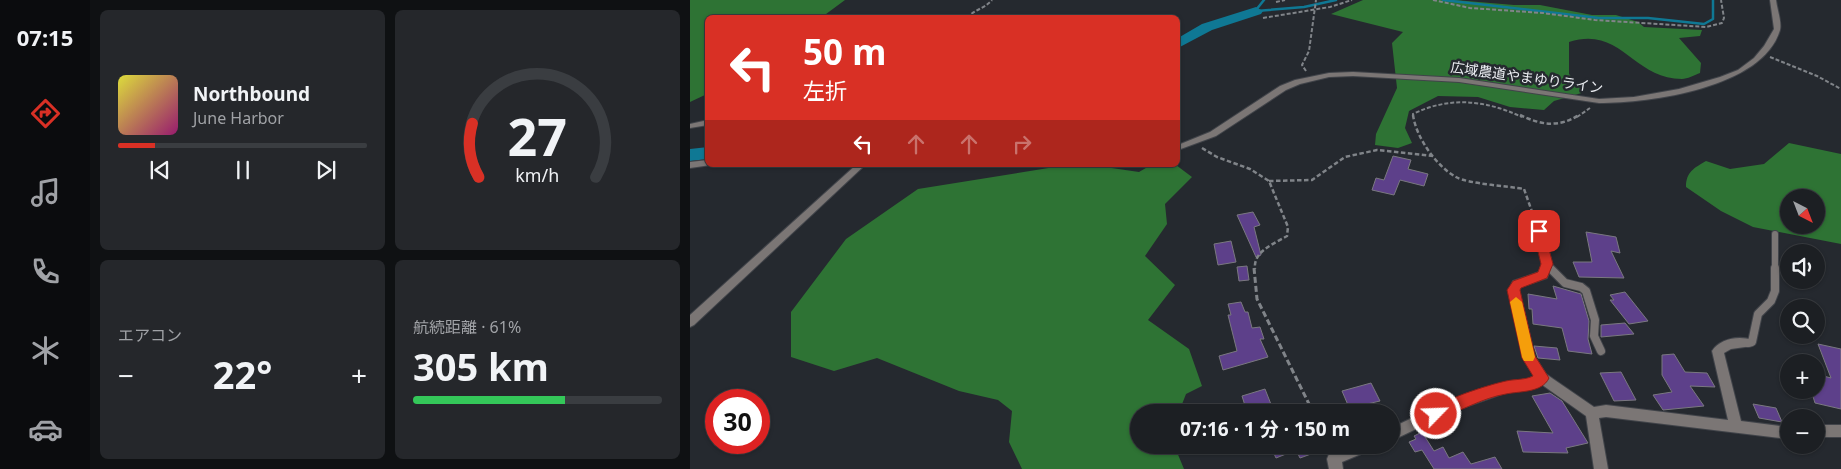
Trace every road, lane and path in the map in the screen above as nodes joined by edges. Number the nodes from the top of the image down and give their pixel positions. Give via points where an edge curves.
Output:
1 (992, 0) edge
2 (1285, 0) edge
3 (1316, 0) edge
4 (1352, 0) edge
5 (1433, 0) edge
6 (1721, 0) edge
7 (1773, 0) edge
8 (1276, 2) dead end
9 (1315, 9) junction
10 (970, 15) edge
11 (1263, 18) dead end
12 (1762, 54) junction
13 (1310, 79) junction
14 (1841, 89) edge
15 (1599, 102) junction
16 (705, 123) edge
17 (690, 126) edge
18 (1194, 143) junction
19 (1180, 147) edge
20 (1435, 156) junction
21 (705, 163) edge
22 (690, 165) edge
23 (859, 167) edge
24 (1269, 181) junction
25 (1539, 231) joint
26 (1775, 234) dead end
27 (1547, 264) junction
28 (690, 322) edge
29 (1748, 343) joint
30 (1601, 351) dead end
31 (1542, 378) junction
32 (1309, 404) edge
33 (1592, 413) junction
34 (1736, 426) junction
35 (1400, 431) edge
36 (1841, 431) edge
37 (1780, 432) edge
38 (1825, 432) edge
39 (1346, 454) edge
40 (1336, 469) edge
41 (1601, 469) edge

1 - 10 path
2 - 8 path
3 - 9 path
4 - 9 path via 1330,8
5 - 6 path via 1470,8 1706,27 1722,23
7 - 12 street, 広域農道やまゆりライン via 1778,29
9 - 11 path
9 - 13 path via 1309,50 1302,66
12 - 14 path via 1818,76
12 - 15 street, 広域農道やまゆりライン via 1752,64 1729,76 1652,98
13 - 15 street, 広域農道やまゆりライン via 1353,74 1459,80
13 - 18 street, 広域農道やまゆりライン via 1272,94 1231,123
15 - 20 path via 1558,125 1535,122 1468,100 1428,106 1413,114 1415,128
16 - 17 street
18 - 19 street, 広域農道やまゆりライン
18 - 24 path
20 - 24 path via 1377,150 1345,157 1312,180
20 - 25 path via 1457,178 1524,189
21 - 22 street
23 - 28 street
24 - 32 path via 1288,227 1287,236 1259,253 1254,263 1257,298
25 - 27 street
26 - 29 lane via 1775,291 1771,301 1758,314 1752,342
27 - 30 lane via 1565,283 1586,291 1595,320 1594,336
27 - 31 street via 1543,275 1517,284 1514,290 1529,358
29 - 34 street via 1729,344 1718,351
31 - 33 street
31 - 35 street via 1450,406
33 - 34 street via 1606,411
33 - 41 street
34 - 37 street
36 - 38 street
39 - 40 street via 1334,459

